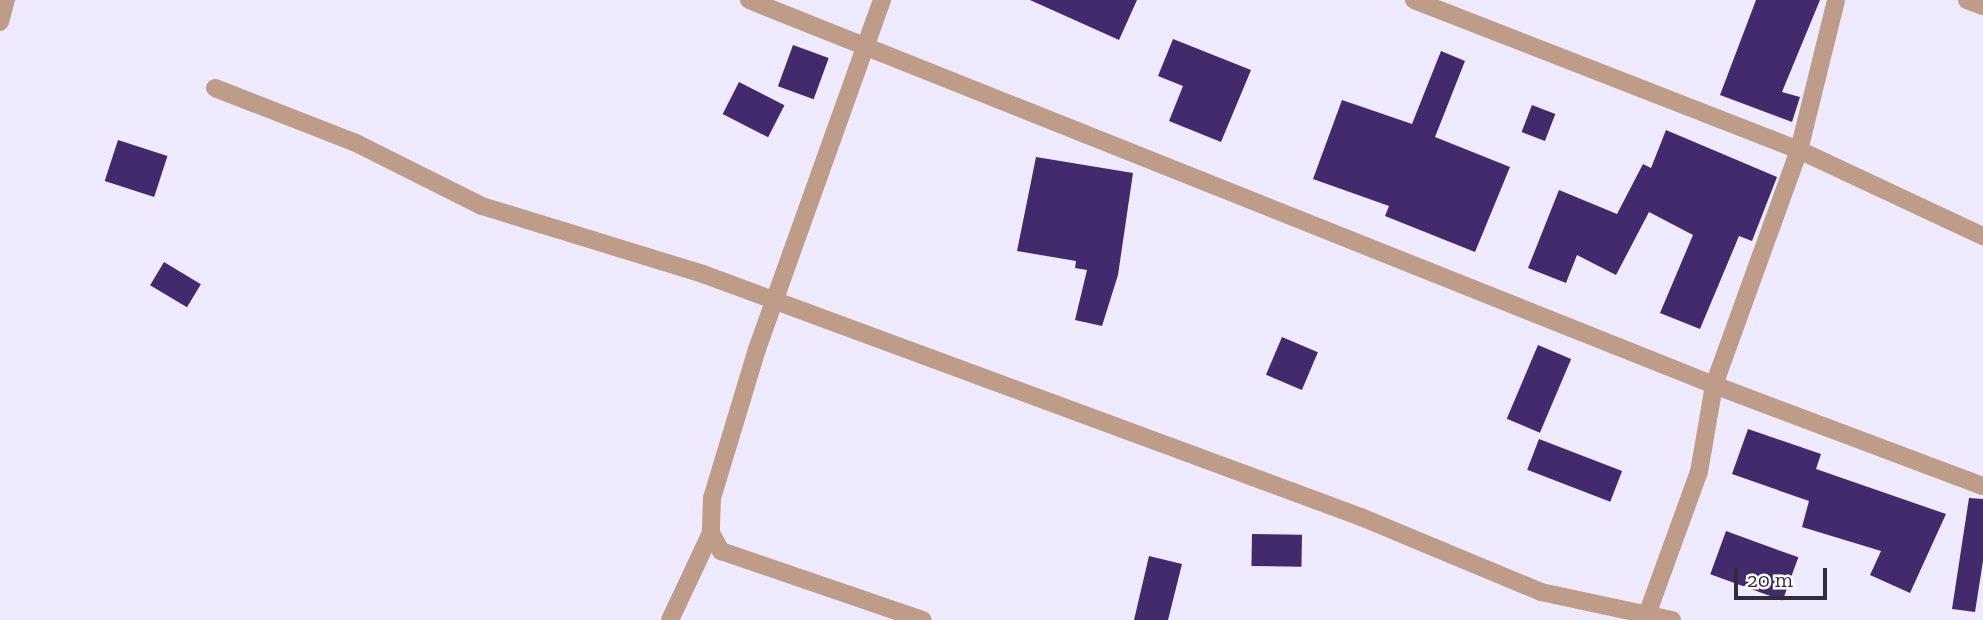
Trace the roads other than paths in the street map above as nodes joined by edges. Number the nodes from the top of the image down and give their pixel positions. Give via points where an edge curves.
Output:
1 (6, 0) edge
2 (749, 0) edge
3 (882, 0) edge
4 (1414, 0) edge
5 (1836, 0) edge
6 (1967, 0) edge
7 (1983, 6) edge
8 (0, 22) edge
9 (862, 48) junction
10 (215, 88) dead end
11 (1799, 150) junction
12 (1983, 236) edge
13 (776, 304) junction
14 (1713, 385) junction
15 (1983, 486) edge
16 (710, 533) junction
17 (1646, 616) edge
18 (670, 620) edge
19 (923, 620) edge
20 (1672, 620) edge

1 - 8 street
2 - 9 street
3 - 9 street
4 - 11 street
5 - 11 street
6 - 7 street
9 - 13 street
9 - 14 street
10 - 13 street via 356,143 482,206 651,257
11 - 12 street
11 - 14 street
13 - 16 street via 712,498
13 - 17 street via 1361,517 1541,592
14 - 15 street
14 - 17 street via 1699,472
16 - 18 street
16 - 19 street via 722,551
17 - 20 street

